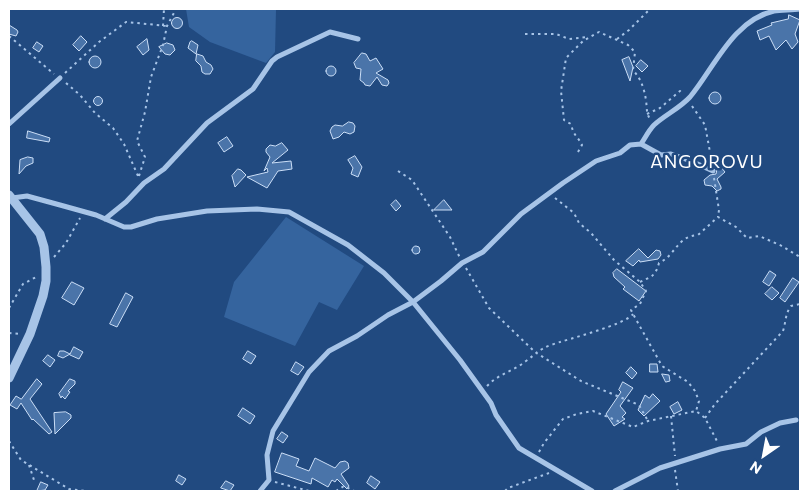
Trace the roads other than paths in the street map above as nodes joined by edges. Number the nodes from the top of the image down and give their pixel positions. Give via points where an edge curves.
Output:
1 (800, 9) edge
2 (358, 39) dead end
3 (60, 78) road end
4 (9, 124) edge
5 (641, 144) junction
6 (713, 171) road end
7 (10, 197) edge
8 (105, 219) junction
9 (413, 302) junction
10 (9, 378) edge
11 (796, 420) dead end
12 (260, 491) edge
13 (592, 491) edge
14 (615, 491) edge

1 - 5 street via 773,11 740,30 689,99 653,126
2 - 8 street via 330,32 277,57 253,90 207,123 168,165
3 - 4 street
5 - 6 street via 660,155 671,154
5 - 9 street via 630,145 620,153 596,160 521,214 483,252 462,263
7 - 8 street via 27,196
7 - 10 street via 40,234 46,281 30,334
8 - 9 street via 119,226 132,227 157,219 207,211 256,209 289,212 348,246 384,273
9 - 12 street via 330,351 309,372 273,431 267,454 269,480
9 - 13 street via 483,392 519,448
11 - 14 street via 780,423 746,444 660,468

